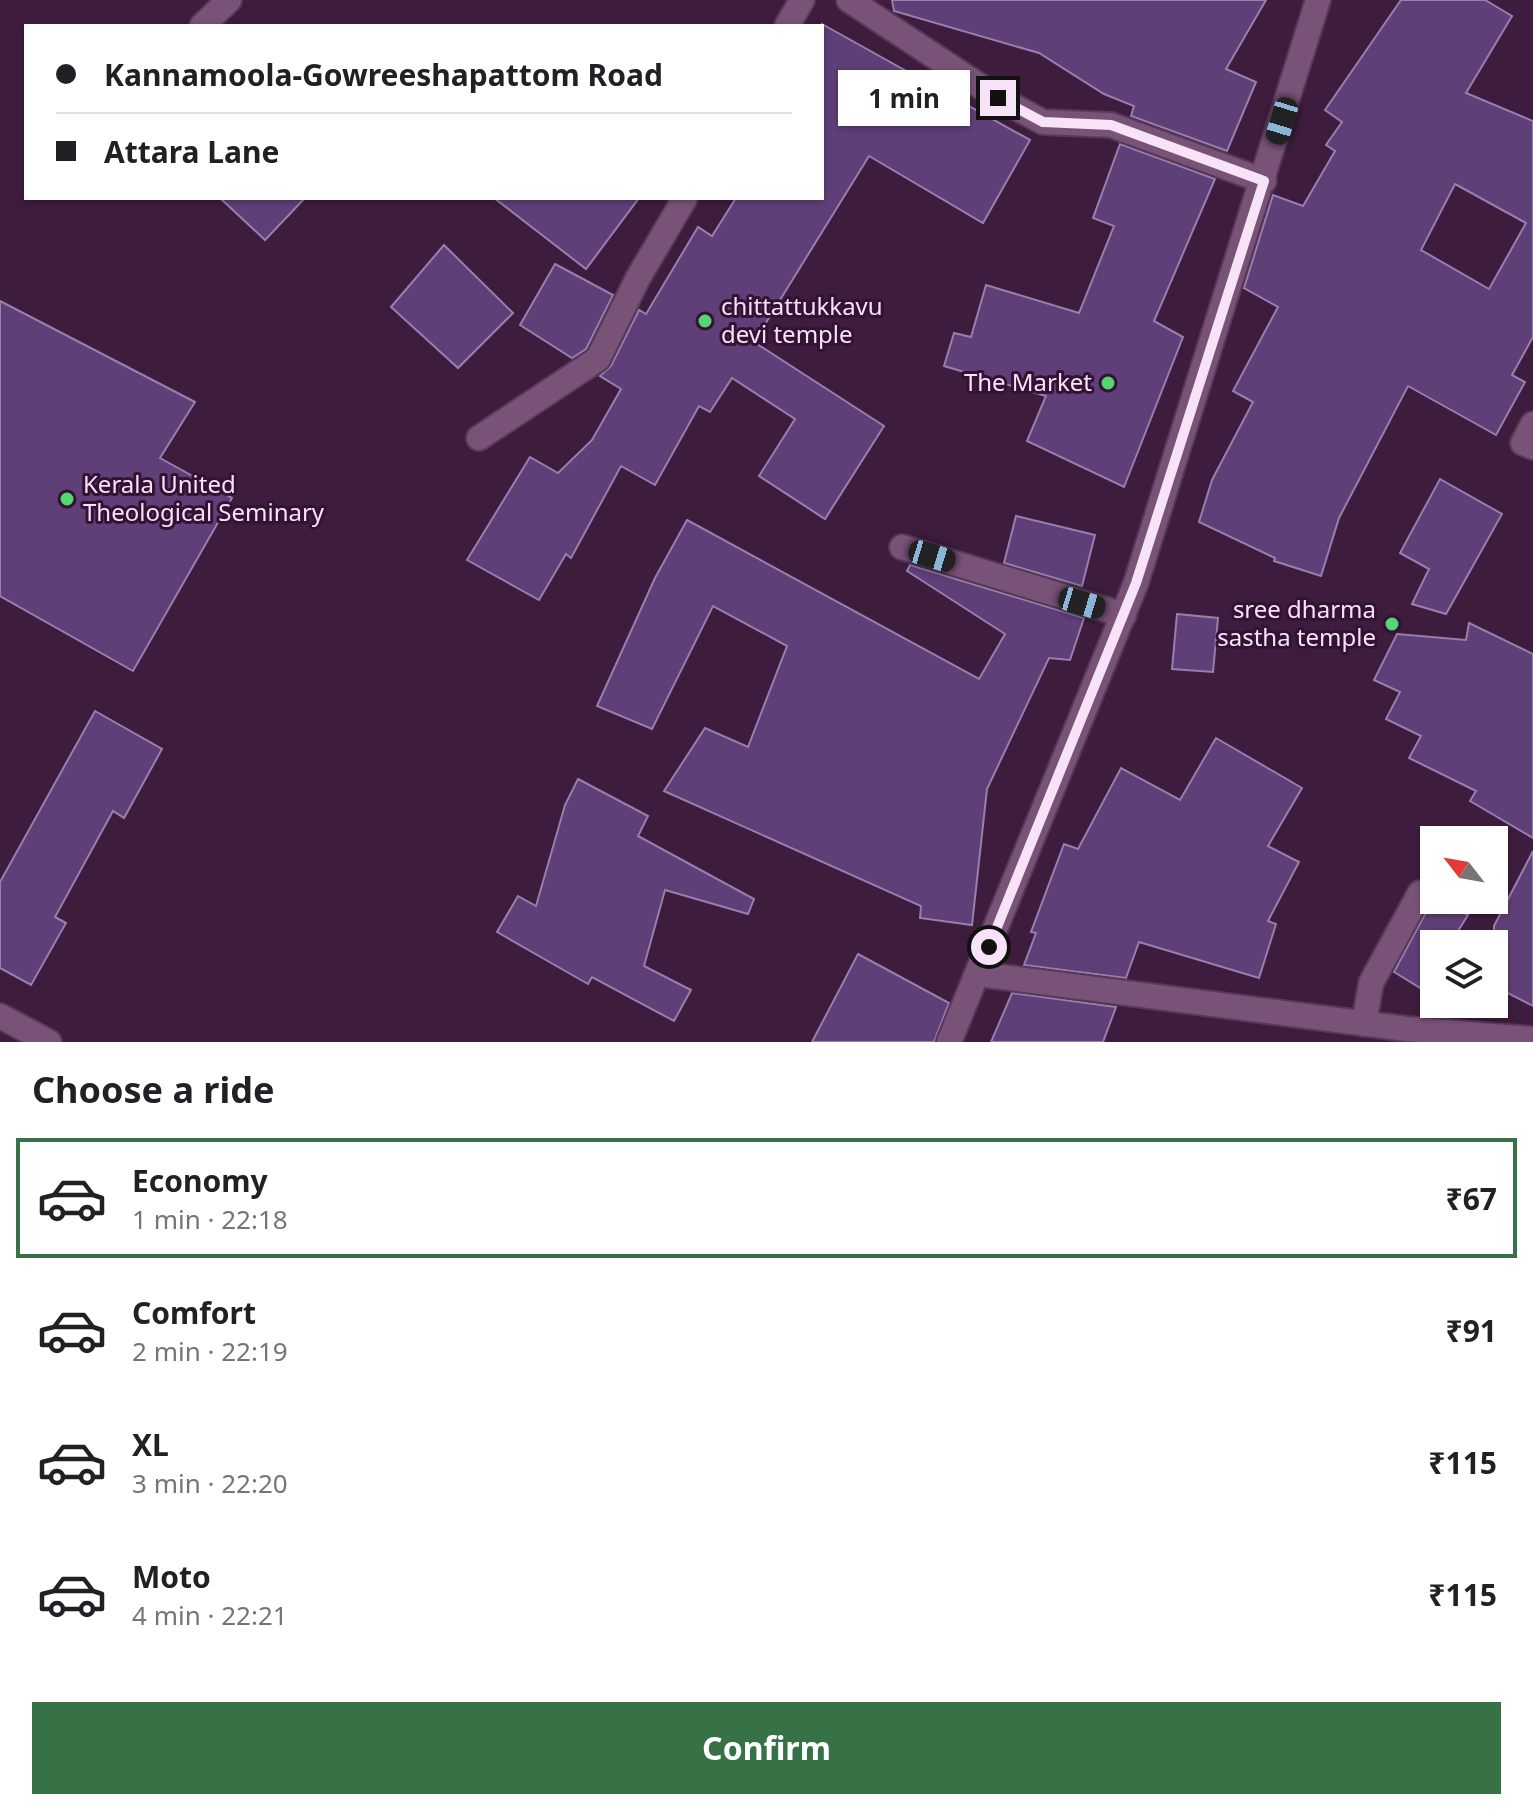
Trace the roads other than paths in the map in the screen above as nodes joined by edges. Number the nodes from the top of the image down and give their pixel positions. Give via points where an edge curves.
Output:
1 (229, 0) edge
2 (802, 0) edge
3 (849, 0) edge
4 (1318, 0) edge
5 (204, 24) edge
6 (788, 24) edge
7 (1264, 181) junction
8 (684, 200) edge
9 (1533, 424) edge
10 (479, 438) dead end
11 (1533, 447) edge
12 (902, 547) dead end
13 (1124, 615) junction
14 (1420, 893) dead end
15 (978, 974) junction
16 (0, 1016) edge
17 (1364, 1024) junction
18 (1533, 1039) edge
19 (49, 1042) edge
20 (949, 1042) edge

1 - 5 street
2 - 6 street
3 - 7 street via 1043,122 1111,125
4 - 7 street
7 - 13 street
8 - 10 street via 598,359
9 - 11 street via 1523,443
12 - 13 street
13 - 15 street
14 - 17 street via 1371,983
15 - 17 street
15 - 20 street
16 - 19 street
17 - 18 street

